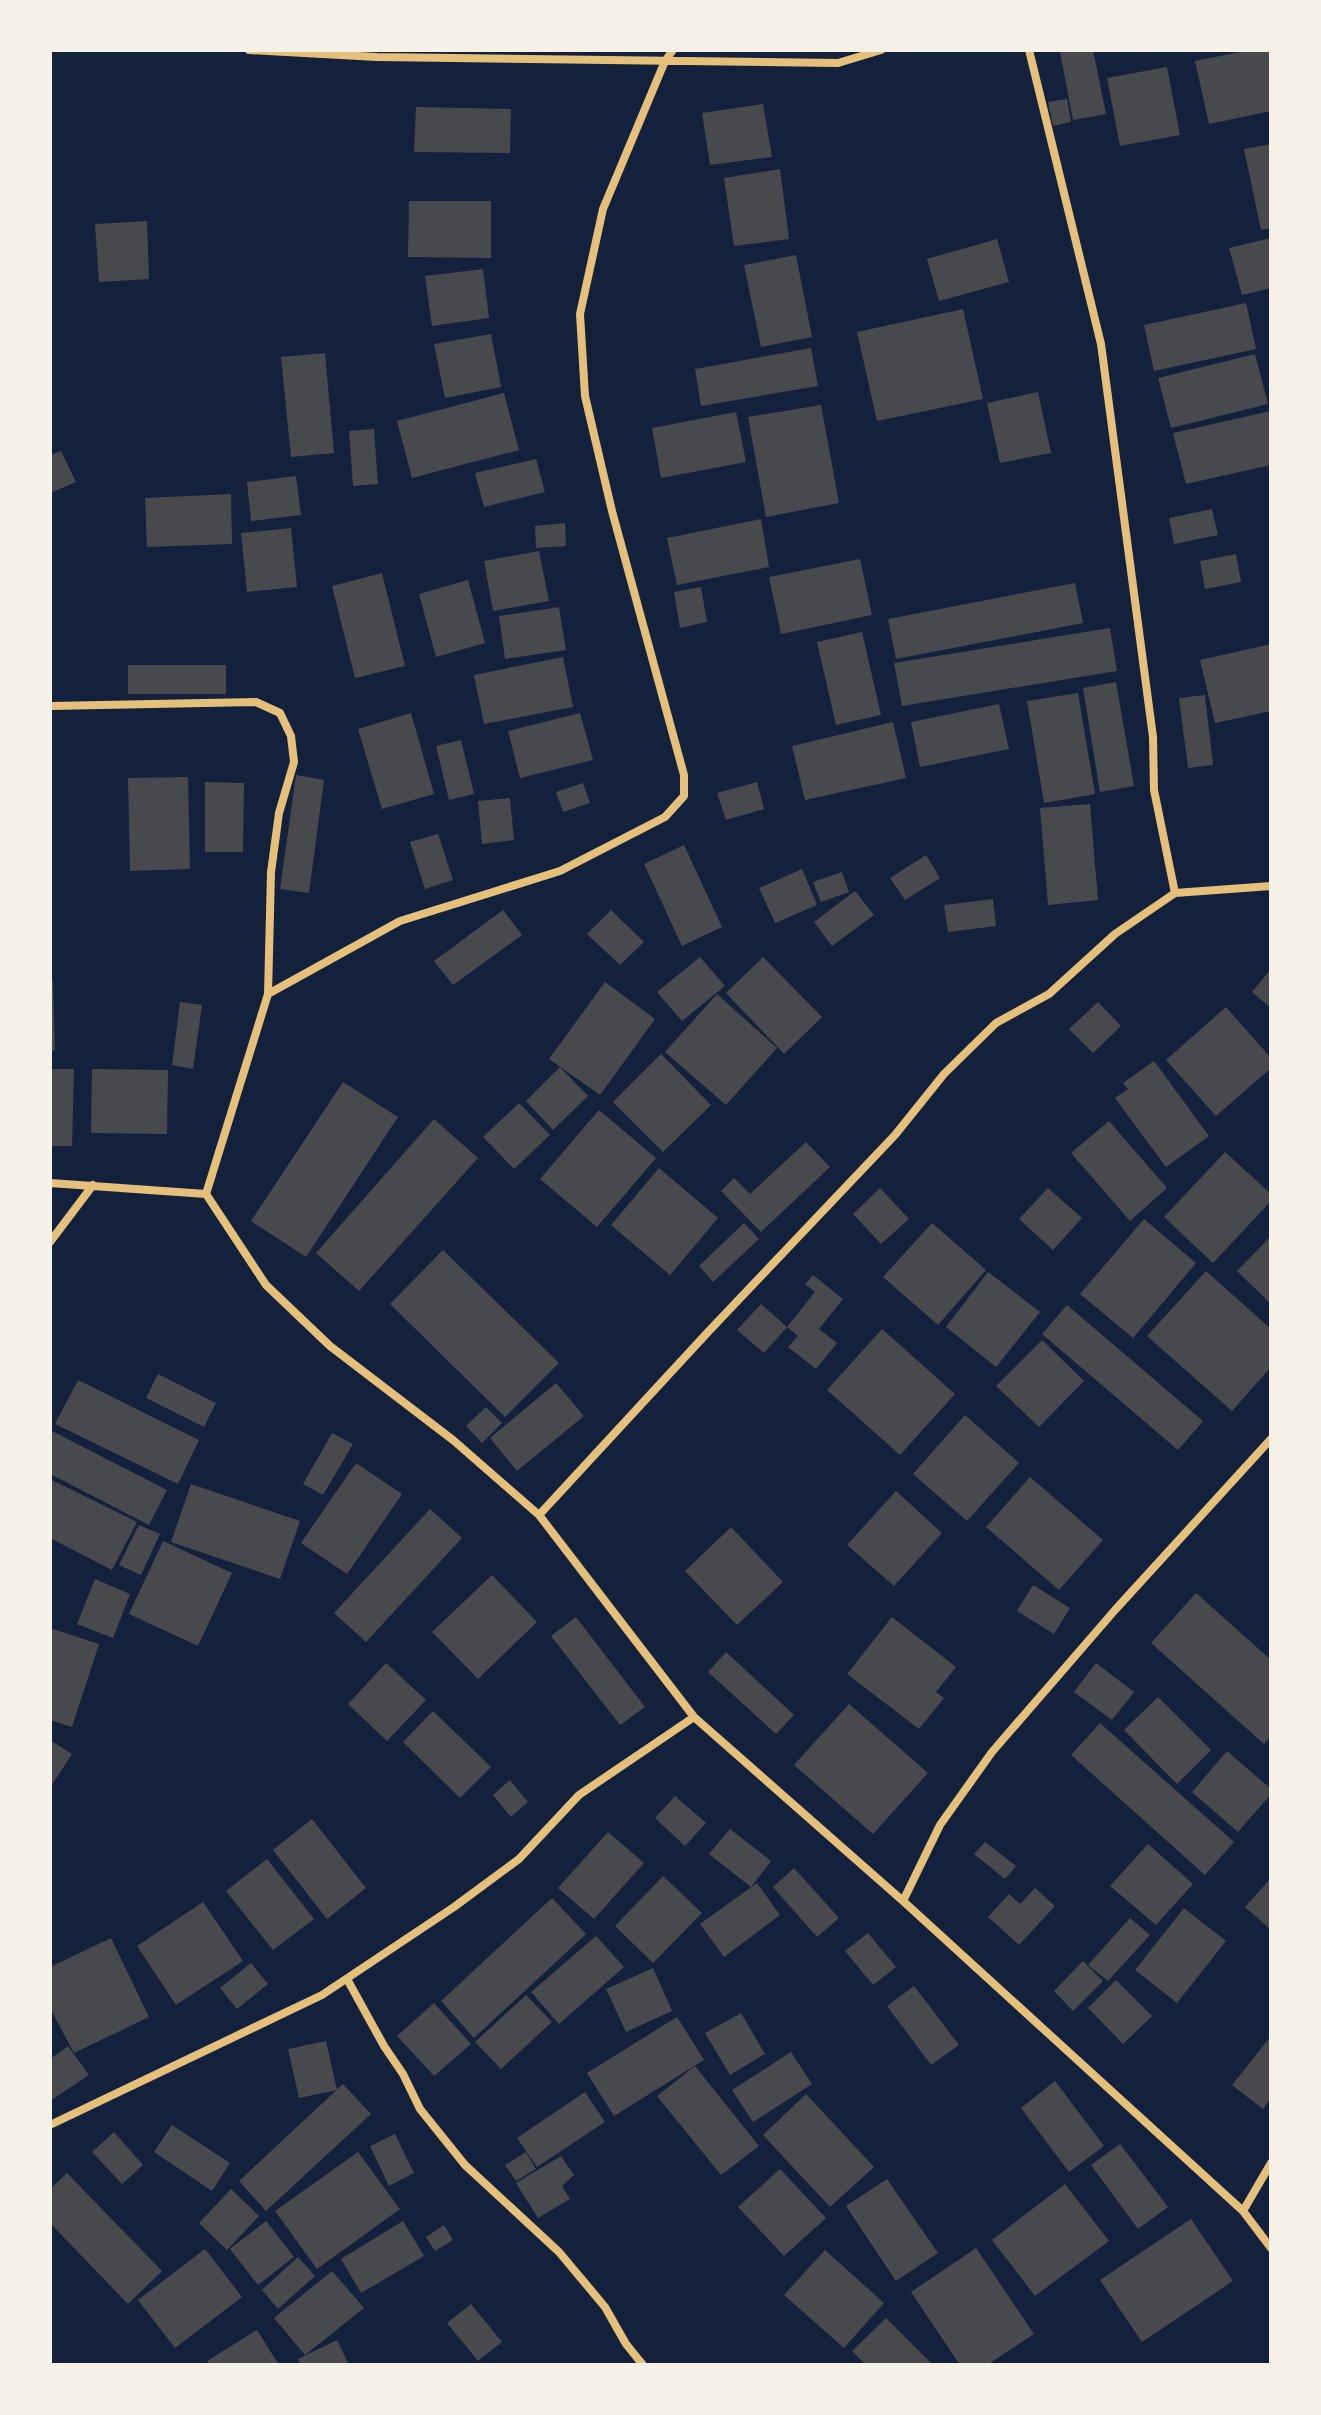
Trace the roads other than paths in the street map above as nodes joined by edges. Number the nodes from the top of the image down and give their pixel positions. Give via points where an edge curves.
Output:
1 (249, 50) edge
2 (673, 50) edge
3 (881, 50) edge
4 (1029, 50) edge
5 (665, 61) junction
6 (50, 706) edge
7 (1271, 886) edge
8 (1175, 893) junction
9 (268, 994) junction
10 (50, 1183) edge
11 (93, 1185) junction
12 (206, 1194) junction
13 (50, 1242) edge
14 (1271, 1439) edge
15 (539, 1515) junction
16 (694, 1717) junction
17 (903, 1901) junction
18 (347, 1979) junction
19 (50, 2125) edge
20 (1271, 2163) edge
21 (1243, 2211) junction
22 (1271, 2248) edge
23 (643, 2365) edge

1 - 5 street
2 - 5 street
3 - 5 street via 838,63
4 - 8 street via 1101,344 1153,737 1154,790
5 - 9 street via 603,209 580,314 585,396 684,775 684,796 665,817 560,871 400,921
6 - 9 street via 256,702 280,713 291,736 294,762 279,813 271,872
7 - 8 street
8 - 15 street via 1115,934 1049,994 996,1023
9 - 12 street
10 - 11 street
11 - 12 street
11 - 13 street
12 - 15 street via 266,1285 330,1346 453,1440
14 - 17 street via 992,1752 940,1825
15 - 16 street
16 - 17 street
16 - 18 street via 579,1795 519,1859
17 - 21 street
18 - 19 street
18 - 23 street via 420,2109 465,2165 559,2252 605,2307
20 - 21 street
21 - 22 street

